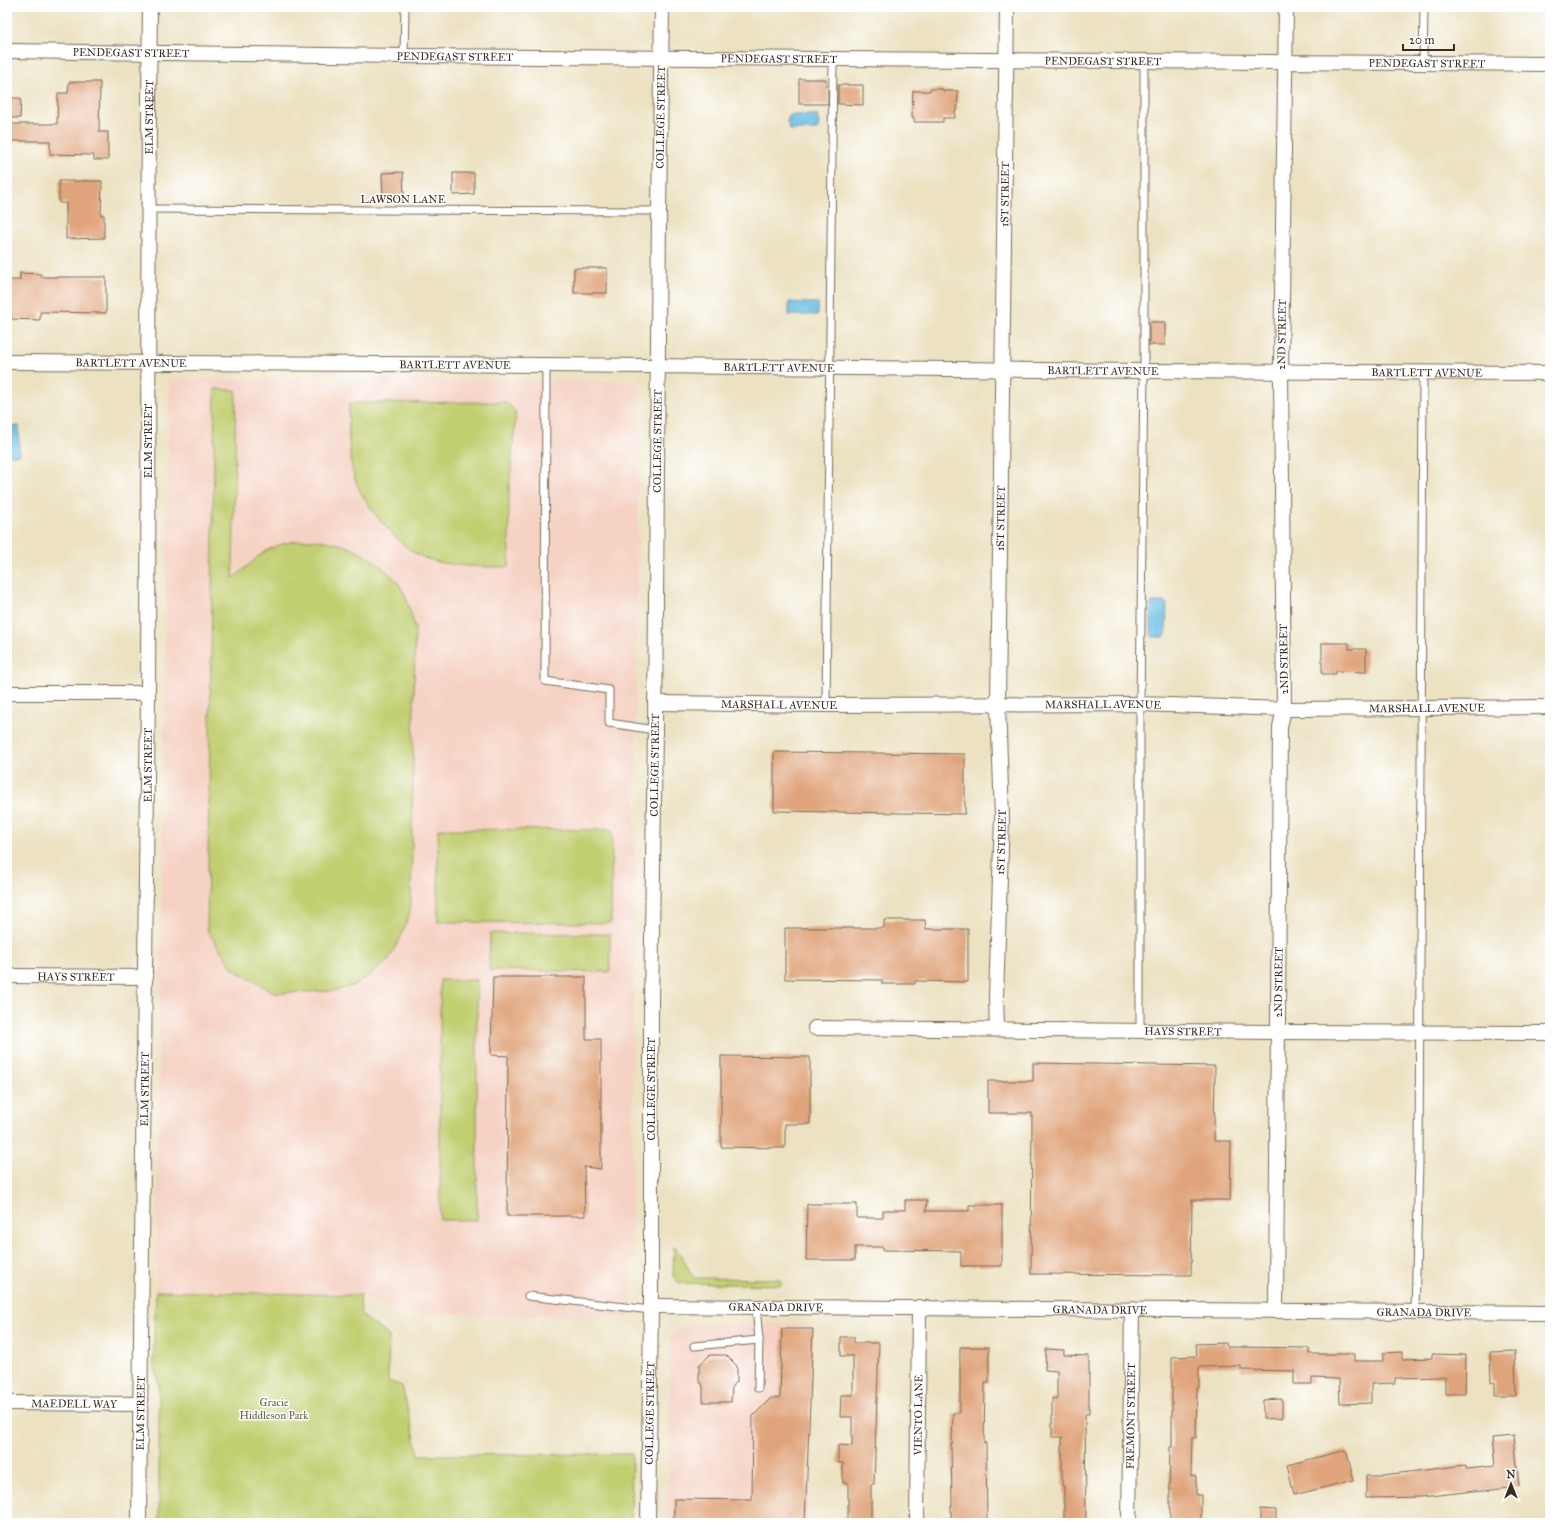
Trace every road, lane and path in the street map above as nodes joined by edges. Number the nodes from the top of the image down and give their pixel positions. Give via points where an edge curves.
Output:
1 (150, 7) edge
2 (405, 7) edge
3 (662, 7) edge
4 (1007, 7) edge
5 (1286, 7) edge
6 (1424, 7) edge
7 (7, 51) edge
8 (150, 52) junction
9 (404, 56) junction
10 (662, 57) junction
11 (833, 58) junction
12 (1005, 60) junction
13 (1144, 61) junction
14 (1285, 62) junction
15 (1423, 63) junction
16 (1550, 64) edge
17 (148, 209) junction
18 (659, 211) junction
19 (7, 362) edge
20 (148, 363) junction
21 (546, 364) junction
22 (658, 366) junction
23 (830, 367) junction
24 (1002, 369) junction
25 (1144, 371) junction
26 (1281, 372) junction
27 (1423, 373) junction
28 (1550, 373) edge
29 (7, 693) edge
30 (148, 693) junction
31 (655, 703) junction
32 (998, 704) junction
33 (1140, 704) junction
34 (826, 705) junction
35 (1550, 707) edge
36 (1284, 709) junction
37 (1421, 709) junction
38 (655, 730) junction
39 (7, 976) edge
40 (146, 977) junction
41 (815, 1028) dead end
42 (997, 1028) junction
43 (1140, 1030) junction
44 (1277, 1032) junction
45 (1419, 1032) junction
46 (1550, 1033) edge
47 (528, 1296) dead end
48 (756, 1306) junction
49 (651, 1308) junction
50 (919, 1308) junction
51 (1132, 1309) junction
52 (1276, 1310) junction
53 (1415, 1312) junction
54 (1550, 1313) edge
55 (759, 1340) junction
56 (694, 1346) dead end
57 (758, 1388) dead end
58 (7, 1404) edge
59 (140, 1404) junction
60 (139, 1523) edge
61 (648, 1523) edge
62 (916, 1523) edge
63 (1129, 1523) edge

1 - 8 street, ELM STREET
2 - 9 lane
3 - 10 street, COLLEGE STREET
4 - 12 street, 1ST STREET
5 - 14 street, 2ND STREET
6 - 15 lane
7 - 8 street, PENDEGAST STREET
8 - 9 street, PENDEGAST STREET
8 - 17 street, ELM STREET
9 - 10 street, PENDEGAST STREET
10 - 11 street, PENDEGAST STREET
10 - 18 street, COLLEGE STREET
11 - 12 street, PENDEGAST STREET
11 - 23 lane
12 - 13 street, PENDEGAST STREET
12 - 24 street, 1ST STREET
13 - 14 street, PENDEGAST STREET
13 - 25 lane
14 - 15 street, PENDEGAST STREET
14 - 26 street, 2ND STREET
15 - 16 street, PENDEGAST STREET
17 - 18 lane, LAWSON LANE
17 - 20 street, ELM STREET
18 - 22 street, COLLEGE STREET
19 - 20 street, BARTLETT AVENUE
20 - 21 street, BARTLETT AVENUE
20 - 30 street, ELM STREET
21 - 22 street, BARTLETT AVENUE
21 - 38 lane via 545,682 609,690 609,723
22 - 23 street, BARTLETT AVENUE
22 - 31 street, COLLEGE STREET
23 - 24 street, BARTLETT AVENUE
23 - 34 lane
24 - 25 street, BARTLETT AVENUE
24 - 32 street, 1ST STREET
25 - 26 street, BARTLETT AVENUE
25 - 33 lane
26 - 27 street, BARTLETT AVENUE
26 - 36 street, 2ND STREET
27 - 28 street, BARTLETT AVENUE
27 - 37 lane
29 - 30 street
30 - 40 street, ELM STREET
31 - 34 street, MARSHALL AVENUE
31 - 38 street, COLLEGE STREET
32 - 33 street, MARSHALL AVENUE
32 - 34 street, MARSHALL AVENUE
32 - 42 street, 1ST STREET via 1002,817
33 - 36 street, MARSHALL AVENUE
33 - 43 lane
35 - 37 street, MARSHALL AVENUE
36 - 37 street, MARSHALL AVENUE
36 - 44 street, 2ND STREET via 1280,727
37 - 45 lane
38 - 49 street, COLLEGE STREET via 651,1005
39 - 40 street, HAYS STREET
40 - 59 street, ELM STREET
41 - 42 street, HAYS STREET
42 - 43 street, HAYS STREET
43 - 44 street, HAYS STREET
44 - 45 street, HAYS STREET
44 - 52 street, 2ND STREET
45 - 46 street, HAYS STREET
45 - 53 lane
47 - 49 lane
48 - 49 street, GRANADA DRIVE
48 - 50 street, GRANADA DRIVE
48 - 55 lane
49 - 61 street, COLLEGE STREET
50 - 51 street, GRANADA DRIVE
50 - 62 street, VIENTO LANE
51 - 52 street, GRANADA DRIVE
51 - 63 street, FREMONT STREET
52 - 53 street, GRANADA DRIVE
53 - 54 street, GRANADA DRIVE
55 - 56 lane
55 - 57 lane
58 - 59 street, MAEDELL WAY
59 - 60 street, ELM STREET

